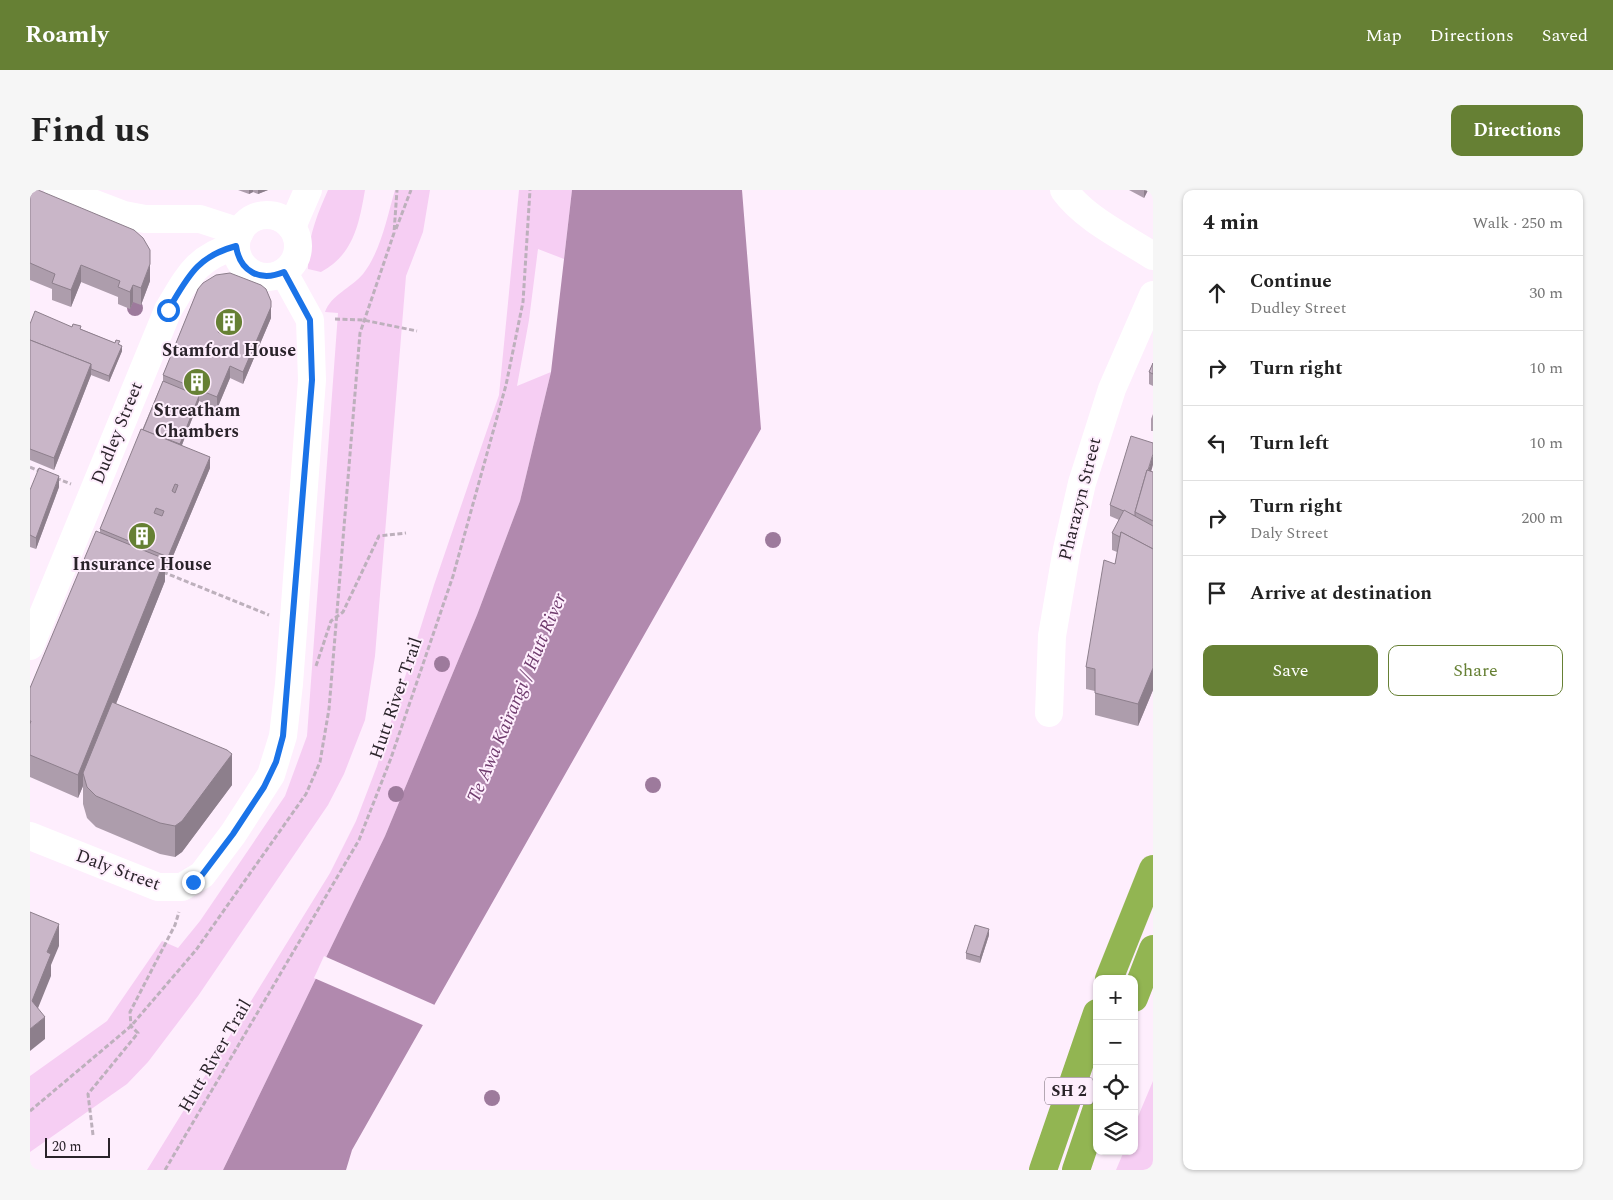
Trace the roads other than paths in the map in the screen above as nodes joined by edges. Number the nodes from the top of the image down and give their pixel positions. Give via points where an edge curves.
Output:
1 (58, 190) edge
2 (308, 190) edge
3 (1064, 190) edge
4 (292, 227) junction
5 (238, 239) junction
6 (1153, 256) edge
7 (284, 272) junction
8 (1153, 294) edge
9 (30, 646) edge
10 (1049, 713) dead end
11 (30, 836) edge
12 (1153, 869) edge
13 (1153, 949) edge
14 (1111, 975) edge
15 (1138, 988) edge
16 (1095, 1020) edge
17 (1096, 1110) edge
18 (1043, 1170) edge
19 (1076, 1170) edge

1 - 5 main road via 124,215 145,219 200,219
2 - 4 main road
3 - 6 main road via 1097,220
4 - 5 main road via 275,216 265,215 246,224
4 - 7 main road via 298,252
5 - 7 main road via 238,256 248,271 266,277
5 - 9 main road, Dudley Street via 197,267 168,310
7 - 11 main road, Daly Street via 310,320 312,380 288,692 280,750 271,775 202,875 182,887 158,887
8 - 10 main road, Pharazyn Street via 1112,389 1082,483 1052,636
12 - 14 highway
13 - 15 highway
16 - 18 highway, SH 2
17 - 19 highway, SH 2

